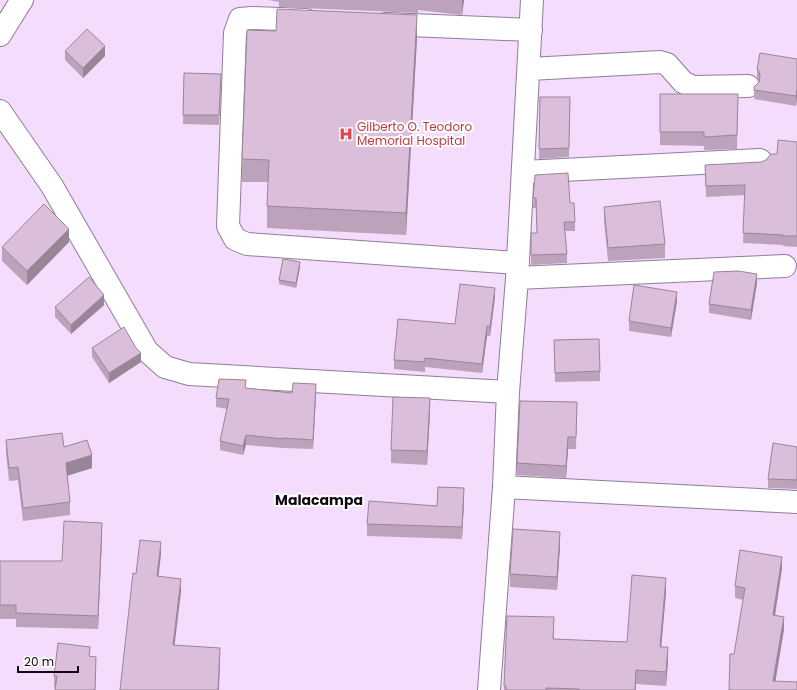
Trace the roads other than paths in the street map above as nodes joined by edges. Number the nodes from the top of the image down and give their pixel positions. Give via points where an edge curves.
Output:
1 (22, 0) edge
2 (532, 0) edge
3 (324, 21) edge
4 (364, 23) edge
5 (531, 30) junction
6 (0, 35) edge
7 (529, 68) junction
8 (748, 86) dead end
9 (0, 111) edge
10 (760, 160) dead end
11 (523, 172) junction
12 (785, 266) dead end
13 (517, 271) junction
14 (508, 392) junction
15 (504, 487) junction
16 (797, 502) edge
17 (489, 690) edge

1 - 6 street
2 - 5 street
3 - 13 street via 240,19 235,33 228,226 235,239 247,244
4 - 5 street
5 - 7 street
7 - 8 street via 660,62 667,64 683,82 693,87
7 - 11 street
9 - 14 street via 52,186 147,351 165,367 189,374
10 - 11 street
11 - 13 street
12 - 13 street
13 - 14 street
14 - 15 street
15 - 16 street
15 - 17 street

